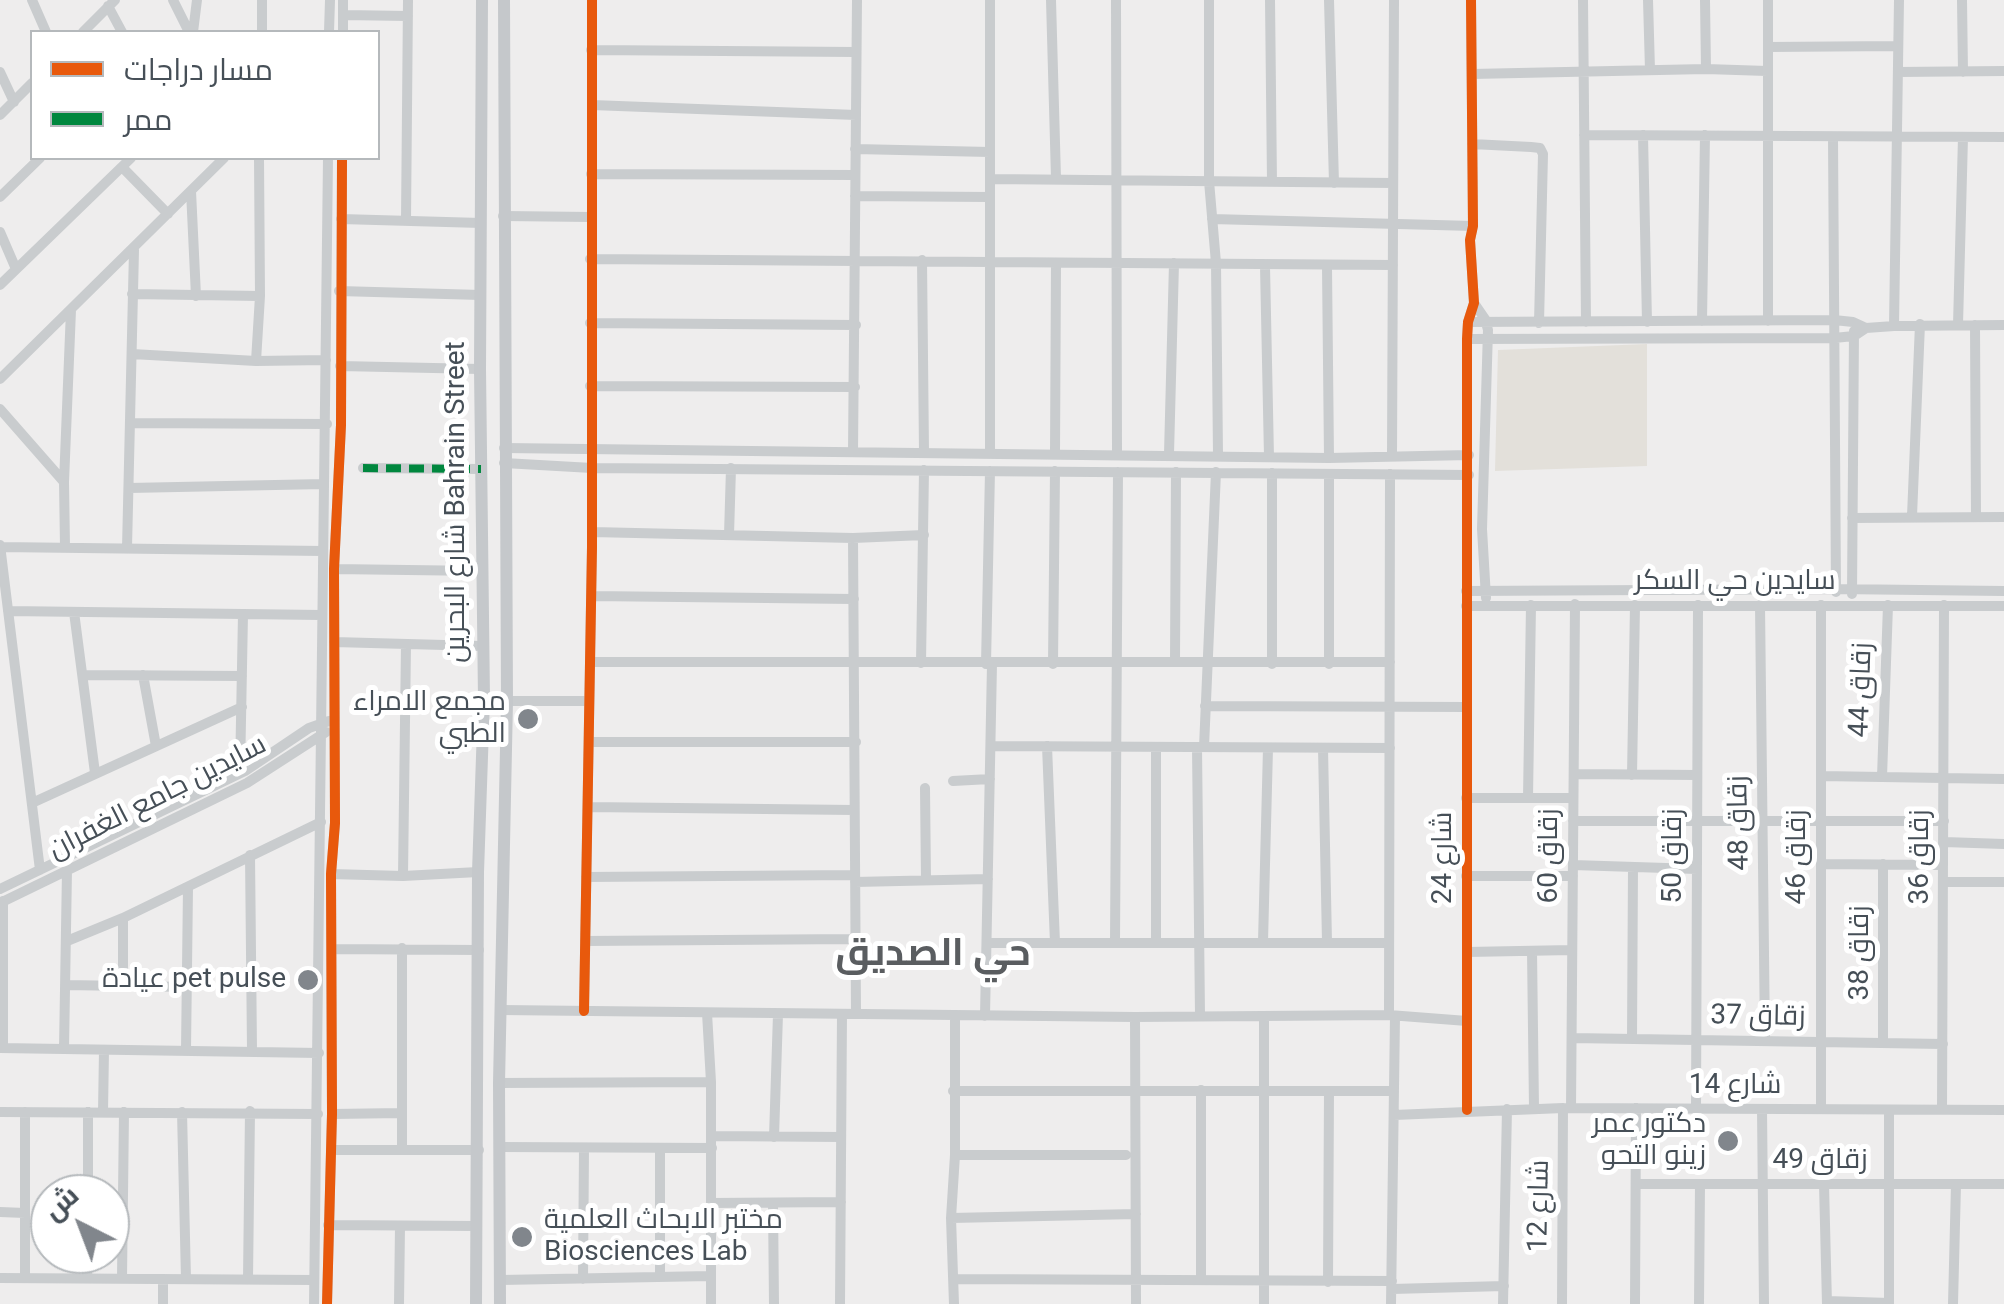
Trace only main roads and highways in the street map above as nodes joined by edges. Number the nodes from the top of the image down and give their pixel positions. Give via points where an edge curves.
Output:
1 (482, 0) edge
2 (504, 0) edge
3 (503, 59) junction
4 (482, 60) junction
5 (482, 762) junction
6 (506, 762) junction
7 (476, 1304) edge
8 (500, 1304) edge

1 - 4 main road, شارع البحرين Bahrain Street
2 - 3 main road, شارع البحرين Bahrain Street
3 - 4 main road
3 - 6 main road, شارع البحرين Bahrain Street
4 - 5 main road, شارع البحرين Bahrain Street
5 - 6 main road
5 - 7 main road, شارع البحرين Bahrain Street
6 - 8 main road, شارع البحرين Bahrain Street

